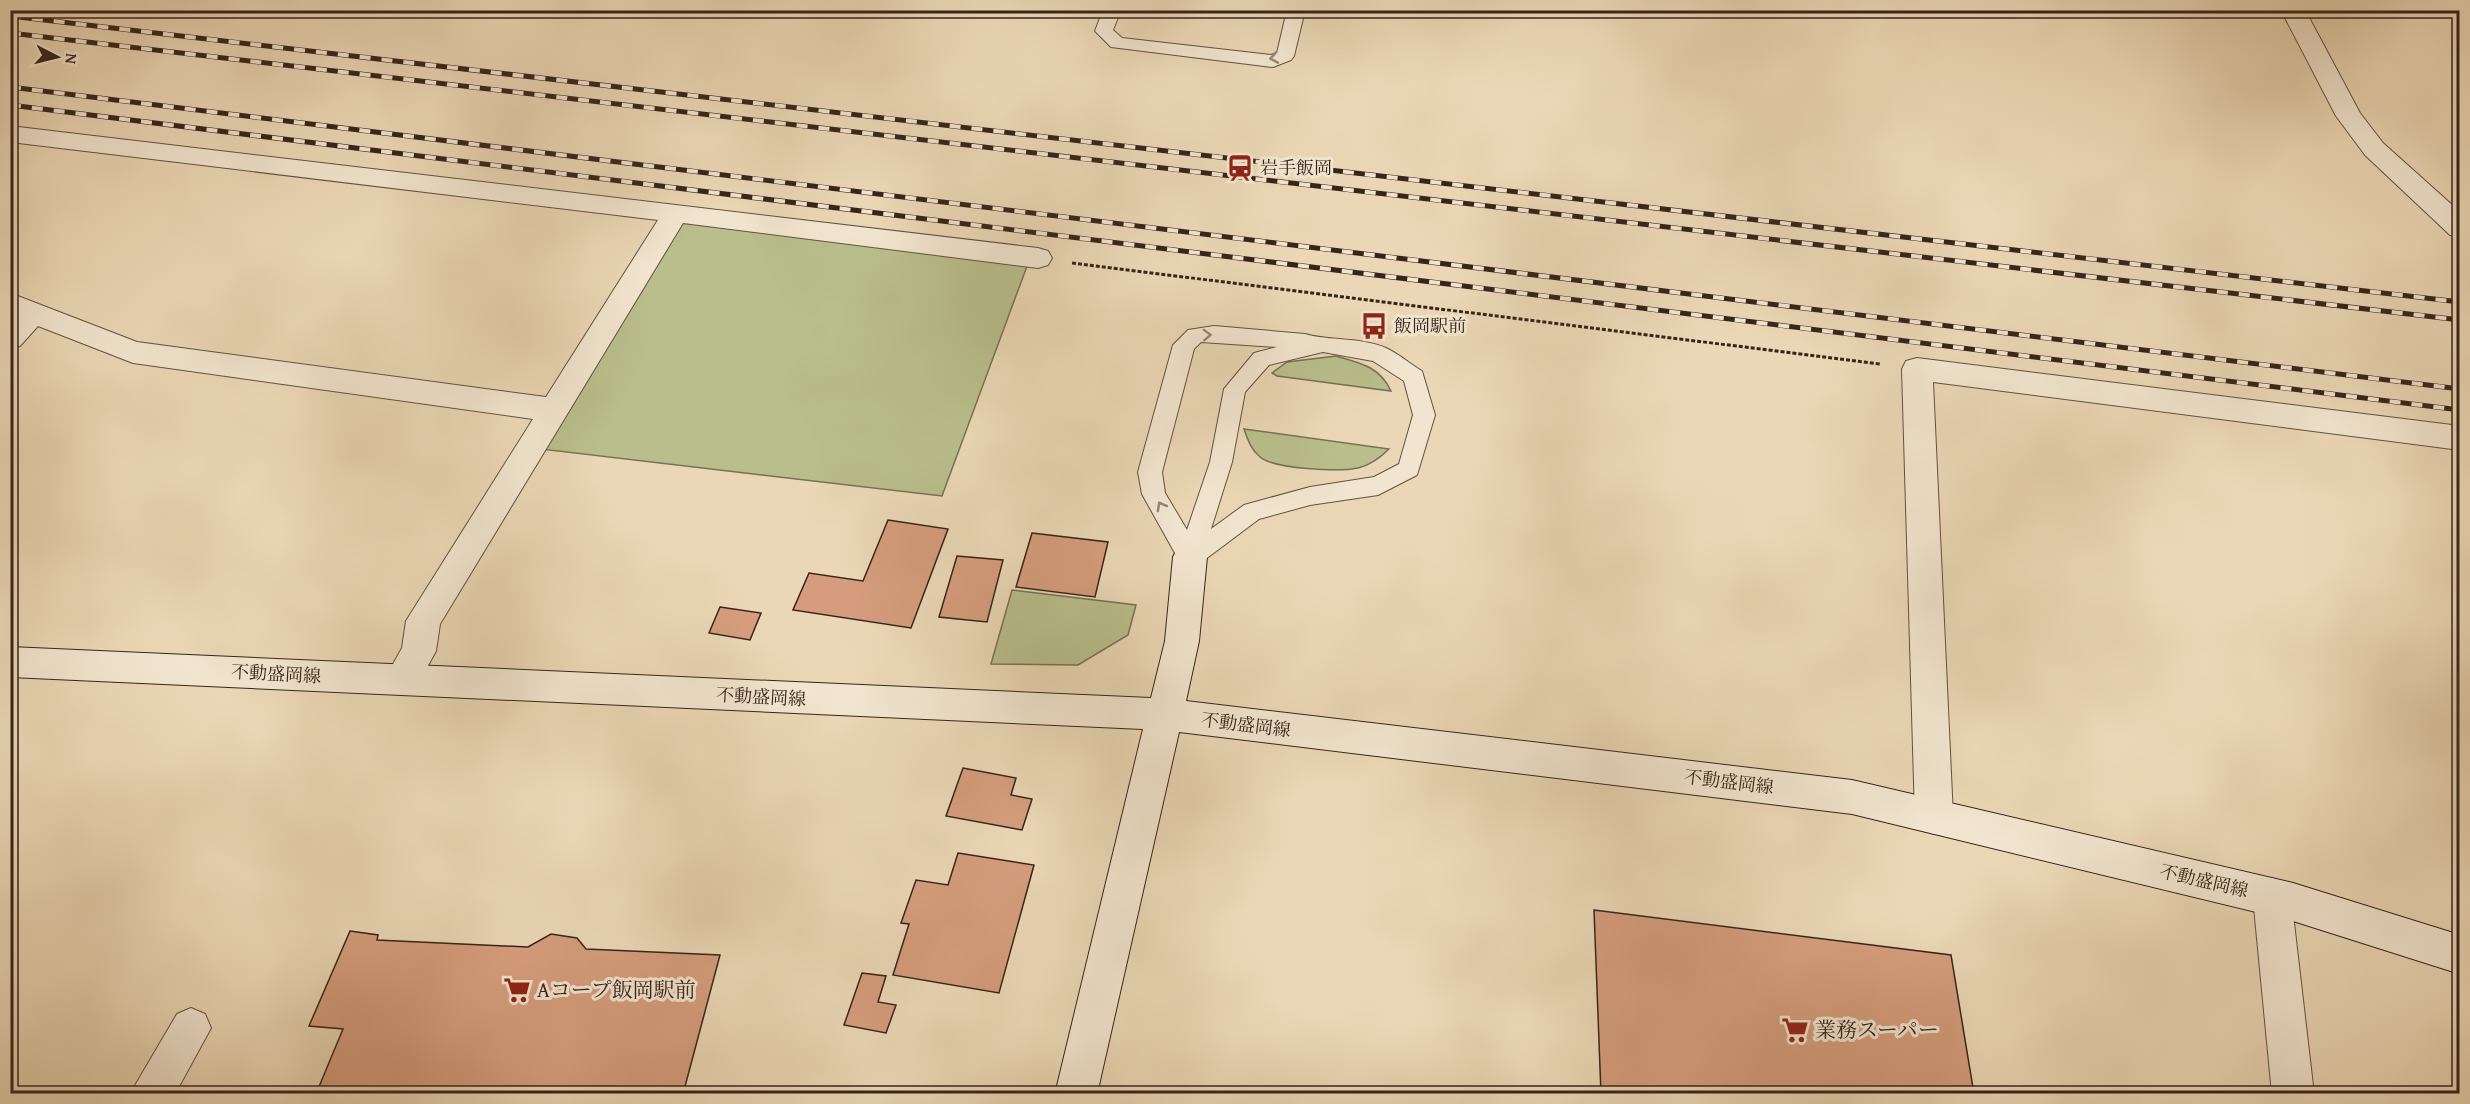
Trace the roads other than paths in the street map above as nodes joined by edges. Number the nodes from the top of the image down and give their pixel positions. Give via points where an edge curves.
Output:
1 (1112, 10) edge
2 (1296, 10) edge
3 (2293, 10) edge
4 (10, 134) edge
5 (676, 213) junction
6 (2460, 228) edge
7 (1038, 258) road end
8 (22, 308) edge
9 (10, 338) edge
10 (1323, 344) junction
11 (554, 410) junction
12 (2460, 438) edge
13 (1190, 557) junction
14 (10, 662) edge
15 (402, 680) junction
16 (1163, 714) junction
17 (1934, 817) junction
18 (2272, 897) junction
19 (2460, 955) edge
20 (192, 1028) dead end
21 (151, 1094) edge
22 (1077, 1094) edge
23 (2293, 1094) edge

2 -> 1 lane via 1285,56 1273,61 1117,43 1104,31
3 - 6 street via 2349,116 2374,149
4 - 5 street
5 - 7 street
5 - 11 street
8 - 9 street
8 - 11 street via 133,352
10 - 13 lane via 1262,359 1235,389 1221,462
13 -> 10 lane via 1154,494 1150,472 1184,345 1196,335 1214,334
10 - 13 lane via 1379,354 1414,377 1424,415 1410,469 1378,486 1310,496 1252,512
11 - 15 street via 423,621 419,651
12 - 17 street via 1917,369
13 - 16 street via 1182,641
14 - 15 street, 不動盛岡線
15 - 16 street, 不動盛岡線
16 - 17 street, 不動盛岡線 via 1852,797
16 - 22 street
17 - 18 street, 不動盛岡線
18 - 19 street, 不動盛岡線
18 - 23 street
20 - 21 street

